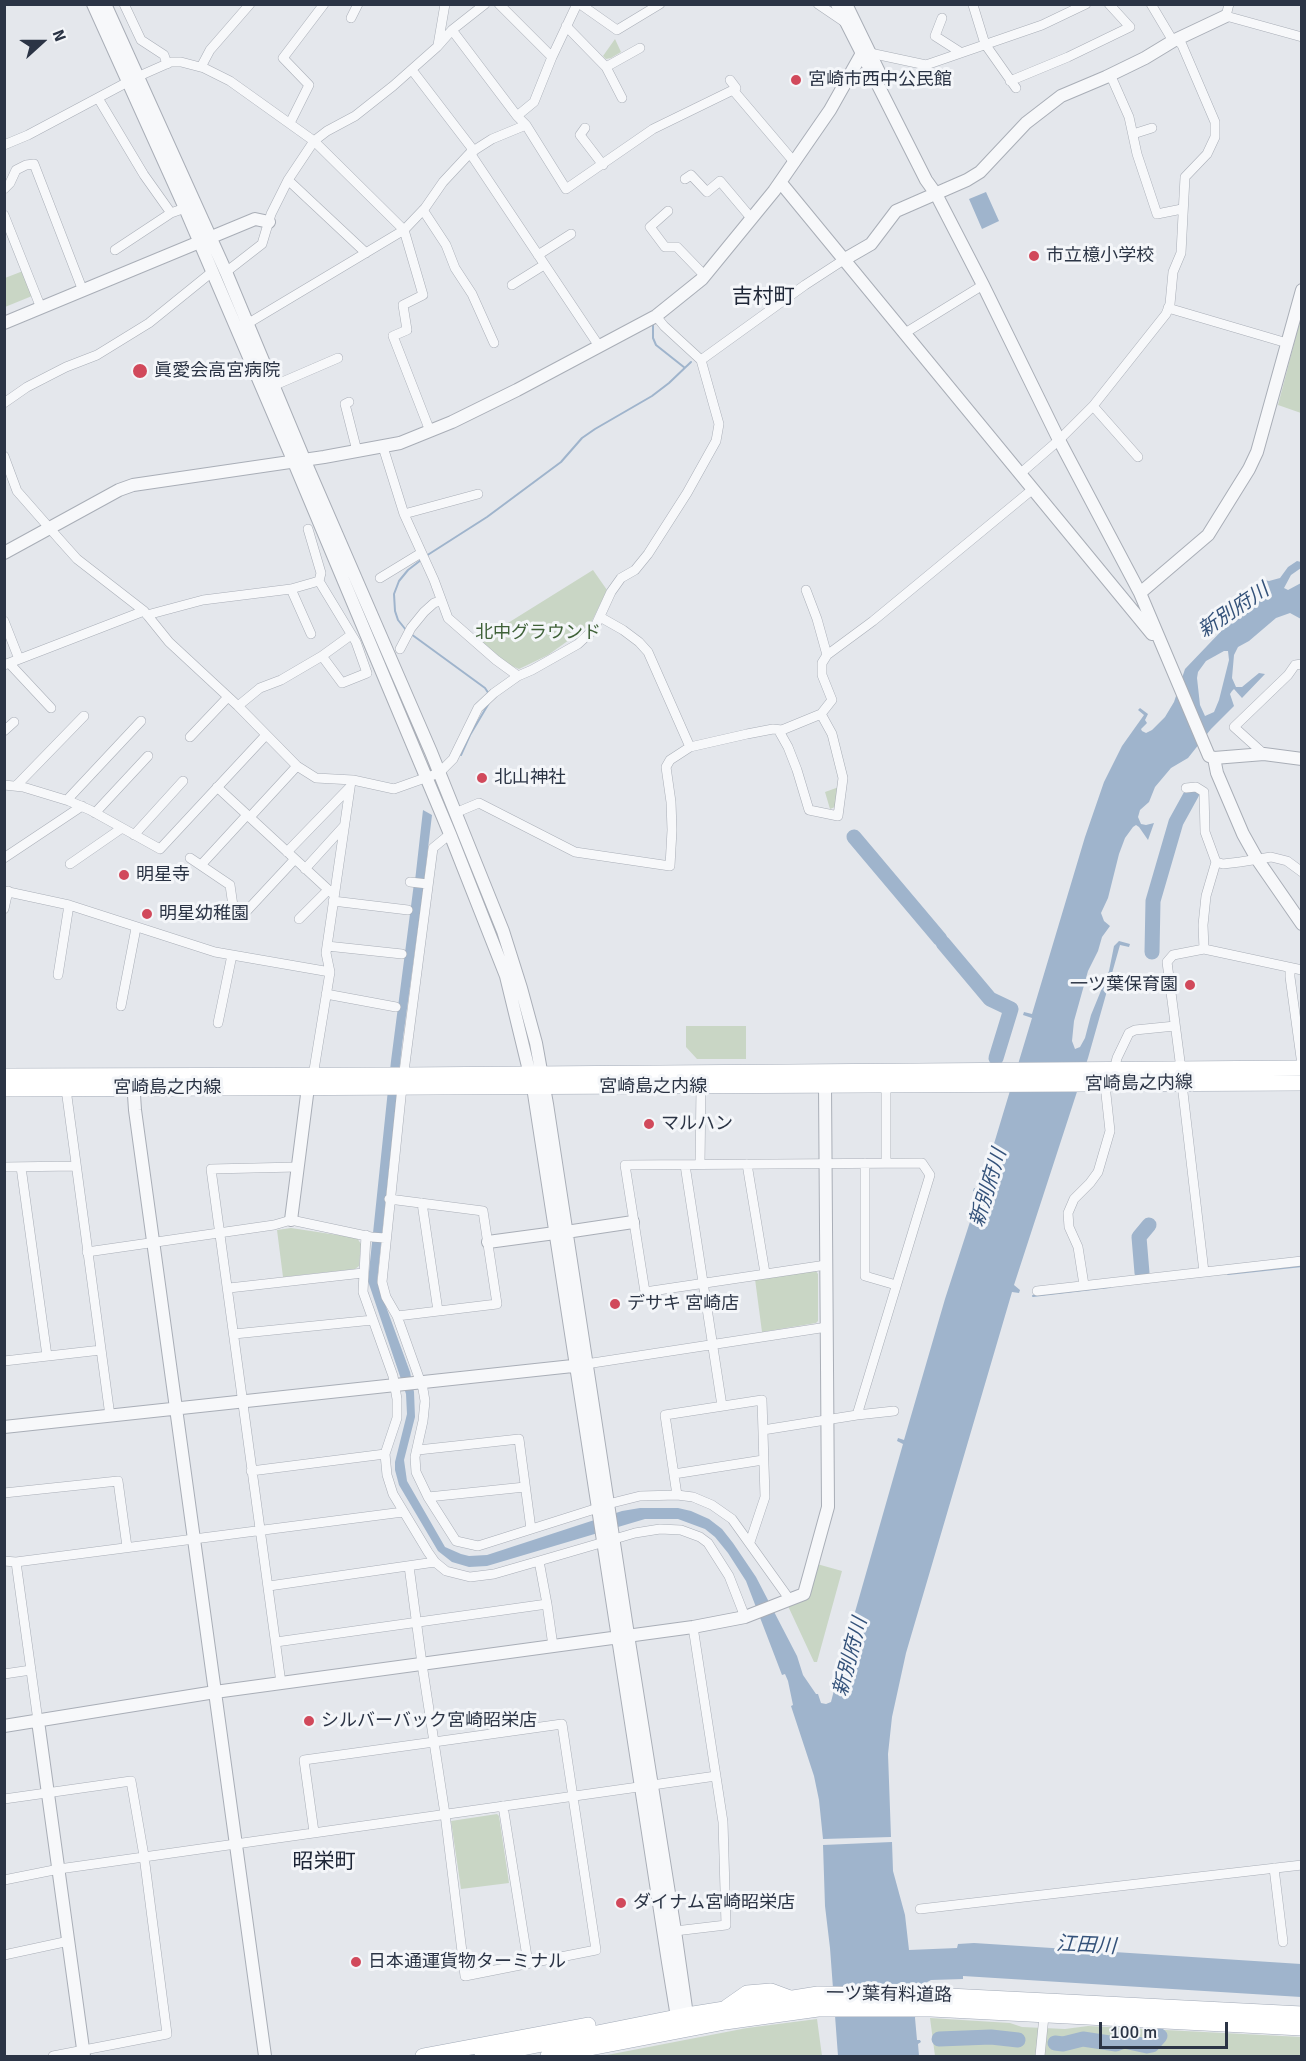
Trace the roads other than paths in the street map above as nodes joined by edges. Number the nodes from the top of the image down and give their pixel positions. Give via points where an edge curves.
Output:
1 (124, 4) edge
2 (250, 4) edge
3 (324, 4) edge
4 (358, 4) edge
5 (445, 4) edge
6 (485, 4) edge
7 (499, 4) edge
8 (578, 4) edge
9 (660, 4) edge
10 (818, 4) edge
11 (837, 4) edge
12 (846, 4) edge
13 (1086, 4) edge
14 (1109, 4) edge
15 (1151, 4) edge
16 (103, 5) edge
17 (973, 5) edge
18 (1227, 10) edge
19 (351, 18) dead end
20 (942, 18) dead end
21 (846, 23) junction
22 (566, 26) junction
23 (452, 30) junction
24 (1302, 37) edge
25 (1175, 40) junction
26 (985, 44) junction
27 (437, 47) junction
28 (640, 48) dead end
29 (960, 52) junction
30 (866, 54) junction
31 (552, 57) junction
32 (167, 64) junction
33 (201, 67) junction
34 (606, 67) junction
35 (412, 70) junction
36 (1110, 74) junction
37 (132, 79) junction
38 (730, 80) dead end
39 (733, 90) junction
40 (98, 98) junction
41 (622, 98) dead end
42 (517, 116) junction
43 (290, 123) junction
44 (526, 126) junction
45 (585, 128) dead end
46 (1152, 128) dead end
47 (1133, 134) junction
48 (314, 141) junction
49 (4, 145) edge
50 (472, 152) junction
51 (795, 163) junction
52 (603, 165) junction
53 (685, 179) dead end
54 (288, 180) junction
55 (780, 183) junction
56 (4, 189) edge
57 (936, 194) junction
58 (185, 208) junction
59 (1182, 209) junction
60 (423, 210) junction
61 (668, 211) dead end
62 (171, 213) junction
63 (4, 215) edge
64 (752, 219) junction
65 (269, 222) junction
66 (404, 230) junction
67 (572, 234) dead end
68 (205, 240) junction
69 (115, 250) dead end
70 (366, 253) junction
71 (538, 255) junction
72 (845, 259) junction
73 (544, 265) junction
74 (212, 272) junction
75 (226, 272) junction
76 (705, 276) junction
77 (512, 285) dead end
78 (983, 285) junction
79 (1302, 290) edge
80 (83, 291) junction
81 (41, 308) junction
82 (1168, 309) junction
83 (656, 316) junction
84 (4, 323) edge
85 (248, 324) junction
86 (905, 333) junction
87 (494, 343) dead end
88 (1287, 343) junction
89 (599, 346) junction
90 (338, 358) dead end
91 (700, 360) junction
92 (273, 386) junction
93 (349, 402) dead end
94 (4, 403) edge
95 (1093, 406) junction
96 (430, 431) junction
97 (1059, 440) junction
98 (383, 447) junction
99 (357, 452) junction
100 (4, 456) edge
101 (1138, 457) dead end
102 (298, 460) junction
103 (1021, 473) junction
104 (1033, 489) junction
105 (478, 494) dead end
106 (404, 514) junction
107 (50, 529) junction
108 (308, 529) dead end
109 (4, 553) edge
110 (423, 557) junction
111 (380, 578) dead end
112 (319, 581) junction
113 (291, 589) junction
114 (806, 590) dead end
115 (1140, 593) junction
116 (440, 601) junction
117 (146, 613) junction
118 (600, 617) junction
119 (4, 621) edge
120 (312, 634) dead end
121 (351, 635) junction
122 (1161, 644) junction
123 (400, 649) dead end
124 (322, 656) junction
125 (827, 656) junction
126 (19, 659) junction
127 (7, 664) edge
128 (1302, 664) edge
129 (518, 676) junction
130 (228, 697) junction
131 (238, 706) junction
132 (51, 708) dead end
133 (821, 714) junction
134 (84, 716) dead end
135 (141, 721) dead end
136 (14, 722) dead end
137 (4, 731) edge
138 (779, 731) junction
139 (266, 735) junction
140 (190, 737) dead end
141 (690, 747) junction
142 (1264, 754) junction
143 (148, 756) dead end
144 (1211, 757) junction
145 (1302, 759) edge
146 (297, 766) junction
147 (439, 773) junction
148 (426, 777) junction
149 (183, 781) dead end
150 (350, 784) junction
151 (4, 785) edge
152 (16, 786) junction
153 (217, 787) junction
154 (1186, 788) dead end
155 (67, 800) junction
156 (82, 806) junction
157 (95, 813) junction
158 (455, 813) junction
159 (248, 816) junction
160 (344, 826) junction
161 (122, 828) junction
162 (450, 834) junction
163 (134, 835) junction
164 (291, 856) junction
165 (4, 858) edge
166 (190, 858) dead end
167 (1257, 859) junction
168 (1216, 862) junction
169 (70, 864) dead end
170 (201, 865) junction
171 (305, 869) junction
172 (1302, 872) edge
173 (410, 882) dead end
174 (428, 884) junction
175 (6, 891) edge
176 (332, 895) junction
177 (69, 905) junction
178 (4, 909) edge
179 (408, 910) dead end
180 (299, 919) dead end
181 (1302, 924) edge
182 (136, 928) junction
183 (327, 946) junction
184 (1204, 949) junction
185 (402, 954) dead end
186 (232, 955) junction
187 (1290, 968) junction
188 (1302, 970) edge
189 (330, 972) junction
190 (58, 975) dead end
191 (326, 994) junction
192 (121, 1006) dead end
193 (396, 1007) dead end
194 (218, 1023) dead end
195 (1175, 1026) junction
196 (1302, 1067) edge
197 (1114, 1070) junction
198 (4, 1076) edge
199 (1181, 1076) junction
200 (1009, 1077) junction
201 (1100, 1080) junction
202 (397, 1081) junction
203 (537, 1081) junction
204 (133, 1082) junction
205 (310, 1082) junction
206 (1302, 1083) edge
207 (886, 1085) junction
208 (825, 1086) junction
209 (701, 1087) junction
210 (4, 1089) edge
211 (66, 1089) junction
212 (865, 1163) junction
213 (886, 1163) junction
214 (700, 1164) junction
215 (747, 1164) junction
216 (826, 1164) junction
217 (685, 1165) junction
218 (76, 1166) junction
219 (4, 1167) edge
220 (21, 1167) junction
221 (297, 1167) junction
222 (389, 1199) junction
223 (422, 1203) junction
224 (291, 1220) junction
225 (633, 1222) junction
226 (561, 1232) junction
227 (219, 1233) junction
228 (368, 1236) junction
229 (385, 1238) junction
230 (153, 1241) junction
231 (488, 1242) junction
232 (87, 1252) junction
233 (1302, 1261) edge
234 (826, 1265) junction
235 (1204, 1272) junction
236 (363, 1273) junction
237 (765, 1273) junction
238 (703, 1282) junction
239 (896, 1285) junction
240 (1084, 1285) junction
241 (229, 1288) junction
242 (1037, 1291) dead end
243 (438, 1311) junction
244 (397, 1316) junction
245 (373, 1320) junction
246 (827, 1327) junction
247 (234, 1334) junction
248 (712, 1346) junction
249 (101, 1350) junction
250 (47, 1356) junction
251 (4, 1361) edge
252 (581, 1365) junction
253 (419, 1383) junction
254 (398, 1385) junction
255 (243, 1401) junction
256 (722, 1406) junction
257 (176, 1408) junction
258 (894, 1411) dead end
259 (857, 1415) junction
260 (110, 1416) junction
261 (828, 1419) junction
262 (4, 1427) edge
263 (763, 1430) junction
264 (418, 1450) junction
265 (385, 1454) junction
266 (764, 1460) junction
267 (251, 1471) junction
268 (674, 1474) junction
269 (525, 1487) junction
270 (4, 1493) edge
271 (677, 1494) junction
272 (428, 1497) junction
273 (603, 1509) junction
274 (403, 1512) junction
275 (531, 1529) junction
276 (260, 1530) junction
277 (194, 1538) junction
278 (608, 1538) junction
279 (750, 1542) junction
280 (127, 1547) junction
281 (4, 1561) edge
282 (539, 1561) junction
283 (16, 1562) junction
284 (435, 1562) junction
285 (409, 1566) junction
286 (269, 1586) junction
287 (790, 1600) junction
288 (547, 1604) junction
289 (750, 1615) junction
290 (416, 1622) junction
291 (693, 1627) junction
292 (622, 1636) junction
293 (276, 1642) junction
294 (553, 1646) junction
295 (422, 1664) junction
296 (31, 1670) junction
297 (4, 1674) edge
298 (281, 1683) junction
299 (215, 1692) junction
300 (38, 1721) junction
301 (4, 1726) edge
302 (434, 1742) junction
303 (716, 1776) junction
304 (647, 1787) junction
305 (48, 1792) junction
306 (573, 1797) junction
307 (4, 1799) edge
308 (503, 1806) junction
309 (445, 1814) junction
310 (314, 1832) junction
311 (236, 1843) junction
312 (144, 1856) junction
313 (1302, 1865) edge
314 (1274, 1868) junction
315 (59, 1869) junction
316 (4, 1880) edge
317 (920, 1909) dead end
318 (675, 1931) junction
319 (69, 1941) junction
320 (1283, 1942) dead end
321 (4, 1954) edge
322 (528, 1963) junction
323 (818, 2001) junction
324 (930, 2002) junction
325 (1302, 2014) edge
326 (1044, 2016) junction
327 (683, 2021) junction
328 (1302, 2028) edge
329 (608, 2031) junction
330 (84, 2053) edge
331 (53, 2056) edge
332 (265, 2056) edge
333 (423, 2056) edge
334 (482, 2056) edge
335 (548, 2056) edge
336 (1040, 2056) edge

1 - 32 street via 141,40 164,55
2 - 33 street via 210,50
3 - 43 street via 283,58 309,85
4 - 19 street
5 - 27 street
6 - 23 street
7 - 31 street
8 - 9 street via 617,30
8 - 22 street
10 - 21 street
11 - 21 street
12 - 30 street
13 - 26 street via 1042,25
14 - 26 street via 1130,27 1013,85
15 - 25 street
16 - 37 street
17 - 26 street
18 - 24 street
18 - 25 street
20 - 29 street via 934,36
21 - 30 street
22 - 31 street
22 - 34 street
23 - 27 street
23 - 42 street
25 - 36 street
25 - 59 street via 1182,45 1215,122 1215,137 1207,154 1185,177
26 - 29 street
27 - 35 street
28 - 34 street
29 - 30 street via 926,66
30 - 51 street
30 - 57 street
31 - 42 street via 534,102
32 - 33 street via 181,62
32 - 37 street
33 - 43 street via 230,81
34 - 41 street
35 - 48 street via 356,116
35 - 50 street
36 - 47 street
36 - 57 street via 1061,96 1026,123 980,172
37 - 40 street
37 - 58 street
37 - 68 street
38 - 39 street via 736,88
39 - 51 street
39 - 52 street via 653,129
40 - 49 street
40 - 62 street
42 - 44 street
43 - 48 street
44 - 50 street via 492,139
44 - 52 street via 566,189
45 - 52 street via 580,135
46 - 47 street
47 - 59 street via 1157,214
48 - 54 street
48 - 66 street
50 - 60 street
50 - 71 street
51 - 55 street
53 - 64 street via 691,174 707,192 720,181
54 - 65 street
54 - 70 street
55 - 64 street
55 - 72 street
56 - 80 street via 16,170 34,164
57 - 72 street via 896,211 871,243
57 - 78 street
58 - 62 street
58 - 68 street
59 - 82 street via 1180,253
60 - 66 street
60 - 87 street via 446,245
61 - 76 street via 650,227 665,247 677,247
62 - 69 street
63 - 81 street
64 - 76 street
65 - 68 street via 255,219
65 - 75 street via 262,244
66 - 70 street
66 - 96 street via 423,295 404,305 407,330 393,336
67 - 71 street
68 - 74 street
68 - 75 street
68 - 80 street
70 - 85 street
71 - 73 street
72 - 86 street
72 - 91 street
73 - 77 street
73 - 89 street
74 - 94 street via 141,328
74 - 102 street
75 - 85 street
76 - 83 street
78 - 86 street
78 - 97 street
79 - 88 street
80 - 81 street
81 - 84 street
82 - 88 street
82 - 95 street
83 - 89 street
83 - 91 street
85 - 92 street
86 - 103 street
88 - 115 street via 1249,469 1208,535
89 - 96 street
90 - 92 street
91 - 118 street via 719,424 718,434 664,531 635,570 621,578
92 - 102 street
93 - 99 street via 345,404
95 - 97 street
95 - 101 street
96 - 98 street
97 - 103 street
97 - 115 street
98 - 99 street
98 - 106 street
99 - 102 street
100 - 107 street via 17,491
102 - 107 street via 133,485
102 - 147 street
102 - 148 street
103 - 104 street
104 - 122 street
104 - 125 street
105 - 106 street
106 - 110 street
107 - 109 street
107 - 117 street via 77,559
108 - 112 street via 321,573
110 - 111 street
110 - 116 street
112 - 113 street
112 - 121 street
113 - 117 street via 202,600
113 - 120 street
114 - 125 street
115 - 122 street
116 - 123 street via 424,612
116 - 129 street via 448,618
117 - 126 street
117 - 130 street via 169,642
118 - 129 street via 578,644
118 - 141 street via 623,630 648,652
119 - 126 street
121 - 124 street
121 - 124 street via 368,674 342,683
122 - 144 street
124 - 131 street via 260,688
125 - 133 street via 822,663 822,675 832,700
126 - 127 street
127 - 132 street
128 - 142 street via 1295,665 1234,727
129 - 147 street via 478,708 453,759
130 - 131 street
130 - 140 street
131 - 139 street
133 - 138 street
133 - 138 street via 832,734 843,778 838,816 809,810
134 - 152 street
135 - 155 street
136 - 137 street
138 - 141 street via 773,729
139 - 146 street
139 - 153 street
141 - 158 street via 666,767 671,802 670,866 574,852 479,803
142 - 144 street
142 - 145 street
143 - 157 street
144 - 167 street
146 - 150 street via 316,778
146 - 159 street
147 - 148 street
147 - 158 street
148 - 150 street via 394,789 380,784
148 - 162 street
149 - 163 street
150 - 160 street
150 - 164 street
151 - 152 street
152 - 155 street
153 - 159 street
153 - 163 street via 160,849
154 - 168 street via 1197,787 1204,792 1205,832
155 - 156 street
156 - 157 street
156 - 165 street
157 - 161 street
158 - 203 street via 503,931 536,1043
159 - 164 street
159 - 170 street
160 - 171 street
160 - 176 street
161 - 163 street
161 - 169 street
162 - 174 street via 433,848
162 - 203 street via 506,976
164 - 170 street via 242,916 234,913 230,885
164 - 171 street
166 - 170 street
167 - 168 street
167 - 172 street via 1278,858
167 - 181 street
168 - 184 street via 1206,896
171 - 176 street
173 - 174 street
174 - 202 street
175 - 177 street
175 - 178 street
176 - 179 street
176 - 180 street
176 - 183 street
177 - 182 street
177 - 190 street
182 - 186 street
182 - 192 street
183 - 185 street
183 - 189 street
184 - 187 street
184 - 195 street via 1173,955 1167,962
186 - 189 street
186 - 194 street
187 - 188 street
187 - 196 street
189 - 191 street
191 - 193 street
191 - 205 street
195 - 197 street via 1129,1033
195 - 199 street
196 - 199 main road, 宮崎島之内線
197 - 199 main road, 宮崎島之内線
197 - 201 main road, 宮崎島之内線
198 - 204 main road, 宮崎島之内線
199 - 201 main road, 宮崎島之内線
199 - 206 main road, 宮崎島之内線
199 - 235 street
200 - 201 main road, 宮崎島之内線
200 - 203 main road, 宮崎島之内線
200 - 207 main road, 宮崎島之内線
201 - 240 street via 1110,1131 1098,1172 1074,1199 1068,1213
202 - 203 main road, 宮崎島之内線
202 - 205 main road, 宮崎島之内線
202 - 222 street
203 - 209 main road, 宮崎島之内線
203 - 226 street
204 - 205 main road, 宮崎島之内線
204 - 211 main road, 宮崎島之内線
204 - 230 street
205 - 221 street
207 - 208 main road, 宮崎島之内線
207 - 213 street
208 - 209 main road, 宮崎島之内線
208 - 216 street
209 - 214 street
210 - 211 main road, 宮崎島之内線
211 - 218 street
212 - 213 street
212 - 216 street
212 - 239 street via 866,1275
213 - 239 street via 922,1163 930,1175
214 - 215 street
214 - 217 street
215 - 216 street
215 - 237 street
216 - 234 street
217 - 225 street via 625,1165
217 - 238 street
218 - 220 street
218 - 232 street
219 - 220 street
220 - 250 street
221 - 224 street
221 - 227 street via 211,1169
222 - 223 street
222 - 229 street
223 - 231 street via 483,1211
223 - 243 street
224 - 227 street
224 - 228 street
225 - 226 street
225 - 238 street via 645,1292
226 - 231 street
226 - 252 street
227 - 230 street
227 - 241 street
228 - 229 street
228 - 236 street
229 - 244 street via 382,1282
230 - 232 street
230 - 257 street
231 - 243 street via 497,1304
232 - 249 street
233 - 235 street
234 - 237 street
234 - 246 street
235 - 240 street
236 - 241 street
236 - 245 street via 363,1292
237 - 238 street
238 - 248 street
239 - 259 street
240 - 242 street
241 - 247 street
243 - 244 street
244 - 253 street
245 - 247 street
245 - 254 street
246 - 248 street
246 - 261 street
247 - 255 street
248 - 252 street
248 - 256 street
249 - 250 street
249 - 260 street
250 - 251 street
252 - 253 street
252 - 273 street
253 - 254 street
253 - 264 street via 425,1401
254 - 255 street
254 - 265 street via 397,1418
255 - 257 street
255 - 267 street
256 - 263 street via 762,1400
256 - 268 street via 665,1415
257 - 260 street
257 - 277 street
258 - 259 street
259 - 261 street
260 - 262 street
261 - 263 street
261 - 287 street via 828,1507 804,1594
263 - 266 street
264 - 269 street via 519,1439
264 - 272 street via 416,1472
265 - 267 street
265 - 274 street via 387,1475
266 - 268 street
266 - 279 street via 765,1497
267 - 276 street
268 - 271 street
269 - 272 street
269 - 275 street
270 - 280 street via 118,1481
271 - 273 street via 640,1496
271 - 279 street via 712,1505 732,1519
272 - 275 street via 456,1541 478,1546
273 - 275 street
273 - 278 street
274 - 276 street
274 - 284 street
276 - 277 street
276 - 286 street
277 - 280 street
277 - 299 street
278 - 282 street
278 - 289 street via 660,1529 681,1530 700,1537 716,1554
278 - 292 street
279 - 287 street
280 - 283 street
281 - 283 street
282 - 284 street via 470,1577 446,1571
282 - 288 street
283 - 296 street
284 - 285 street
285 - 286 street
285 - 290 street
286 - 293 street
287 - 289 street
288 - 290 street
288 - 294 street
289 - 291 street
290 - 293 street
290 - 295 street
291 - 292 street
291 - 303 street
292 - 294 street
292 - 304 street
293 - 298 street
294 - 295 street
295 - 298 street
295 - 302 street
296 - 297 street
296 - 300 street
298 - 299 street
299 - 300 street
299 - 311 street
300 - 301 street
300 - 305 street
302 - 306 street via 562,1724
302 - 309 street
302 - 310 street via 304,1760
303 - 304 street
303 - 318 street via 723,1822 726,1925
304 - 306 street
304 - 318 street
304 - 327 street
305 - 307 street
305 - 312 street via 131,1781
305 - 315 street
306 - 308 street
306 - 322 street via 596,1950
308 - 309 street
308 - 322 street
309 - 310 street
309 - 322 street via 465,1976
310 - 311 street
311 - 312 street
311 - 332 street
312 - 315 street
312 - 330 street via 167,2034
313 - 314 street
314 - 317 street
314 - 320 street
315 - 316 street
315 - 319 street
318 - 327 street
319 - 321 street
319 - 330 street
323 - 324 main road, 一ツ葉有料道路
323 - 327 main road, 一ツ葉有料道路 via 779,2013
323 - 327 main road, 一ツ葉有料道路 via 792,1998
324 - 325 main road, 一ツ葉有料道路
324 - 326 main road, 一ツ葉有料道路
326 - 328 main road, 一ツ葉有料道路
326 - 336 street
327 - 329 main road, 一ツ葉有料道路
327 - 335 main road, 一ツ葉有料道路
329 - 333 main road via 591,2025
329 - 334 main road, 一ツ葉有料道路
330 - 331 street

